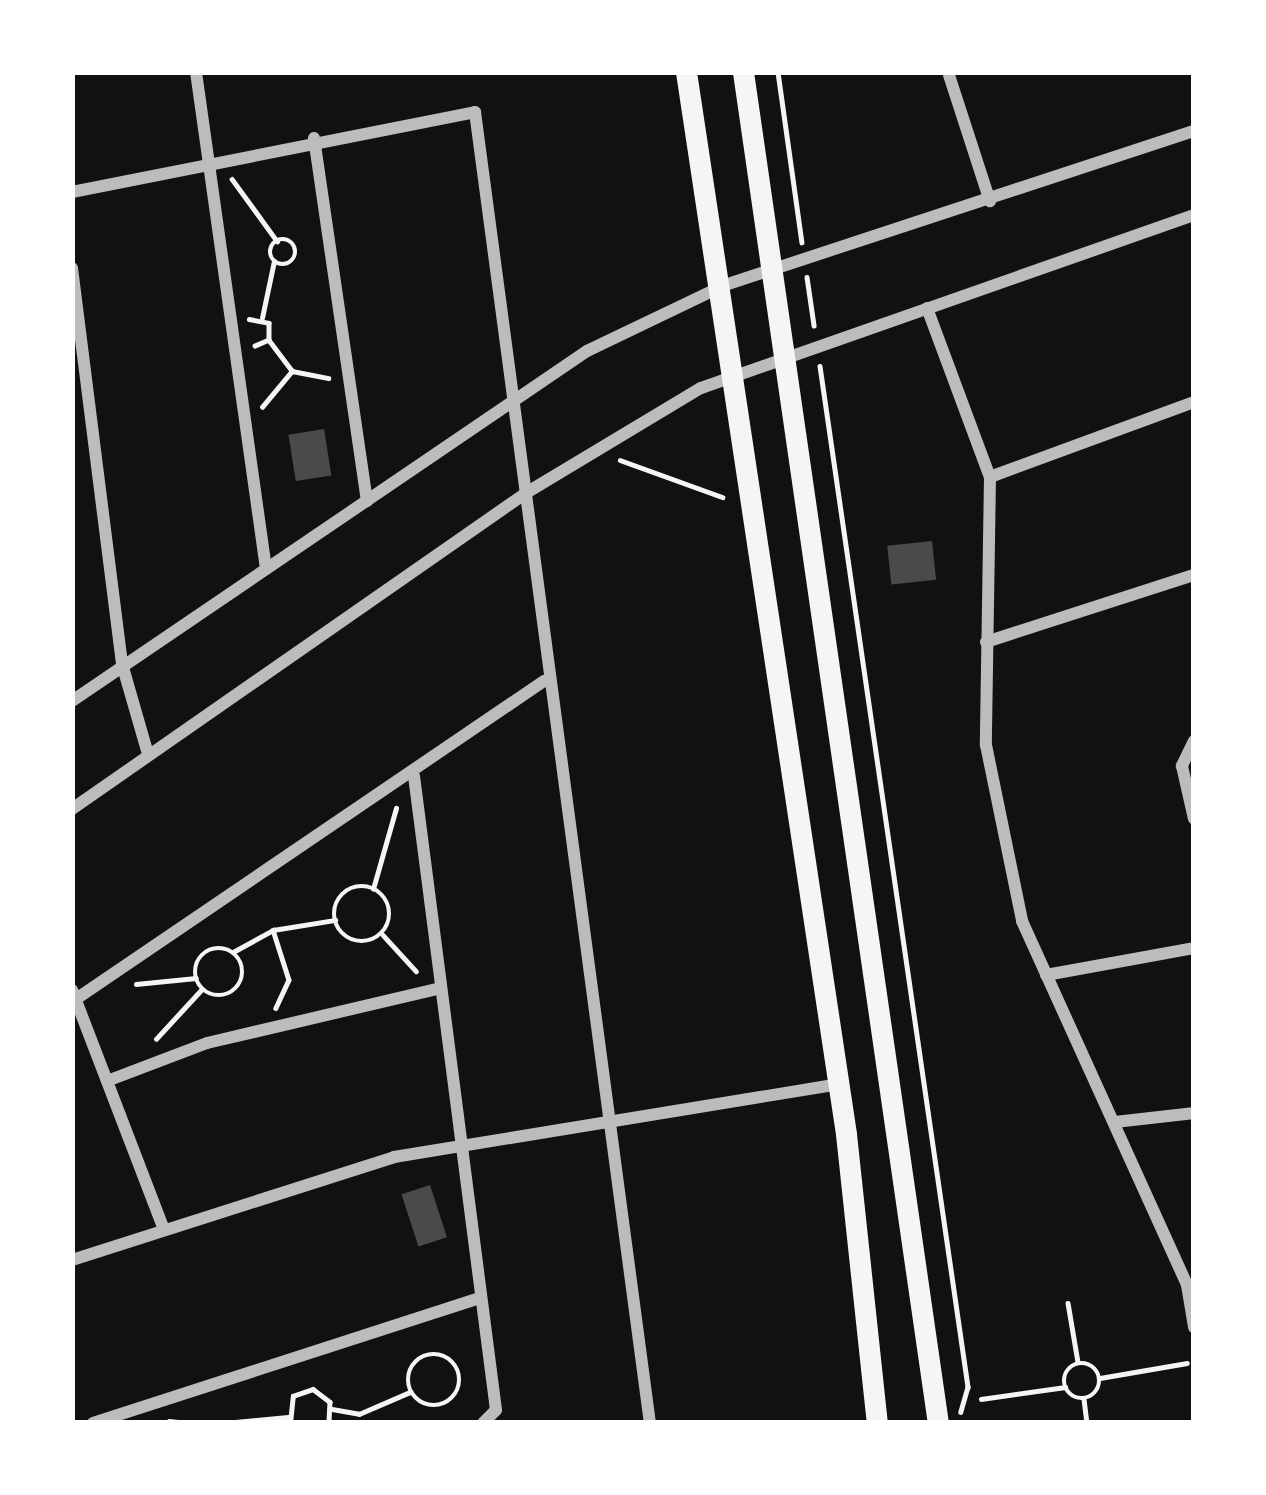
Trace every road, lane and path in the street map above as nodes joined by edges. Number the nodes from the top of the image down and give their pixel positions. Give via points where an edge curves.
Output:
1 (196, 72) edge
2 (686, 72) edge
3 (743, 72) edge
4 (778, 72) edge
5 (948, 72) edge
6 (1194, 130) edge
7 (314, 138) junction
8 (208, 161) junction
9 (72, 192) edge
10 (990, 201) junction
11 (1194, 215) edge
12 (277, 242) junction
13 (274, 261) junction
14 (805, 265) junction
15 (72, 268) edge
16 (777, 273) junction
17 (724, 285) junction
18 (927, 308) junction
19 (262, 318) dead end
20 (268, 340) dead end
21 (818, 346) junction
22 (788, 357) junction
23 (292, 371) junction
24 (735, 373) junction
25 (518, 395) junction
26 (353, 399) junction
27 (1194, 402) edge
28 (245, 424) junction
29 (611, 456) dead end
30 (990, 477) junction
31 (526, 493) junction
32 (722, 496) dead end
33 (368, 501) junction
34 (266, 569) junction
35 (1194, 575) edge
36 (986, 642) junction
37 (122, 664) junction
38 (544, 681) junction
39 (72, 701) edge
40 (1194, 741) edge
41 (148, 754) junction
42 (408, 780) junction
43 (72, 809) edge
44 (1194, 819) edge
45 (373, 889) junction
46 (335, 920) junction
47 (273, 930) junction
48 (382, 934) junction
49 (1194, 948) edge
50 (233, 952) junction
51 (1046, 975) junction
52 (196, 978) junction
53 (93, 988) junction
54 (436, 988) junction
55 (202, 989) junction
56 (74, 994) edge
57 (268, 1026) junction
58 (137, 1069) junction
59 (107, 1081) junction
60 (838, 1084) junction
61 (1194, 1113) edge
62 (610, 1119) junction
63 (1115, 1122) junction
64 (460, 1147) junction
65 (163, 1227) junction
66 (72, 1260) edge
67 (1190, 1284) edge
68 (478, 1299) junction
69 (1068, 1303) dead end
70 (1194, 1328) edge
71 (1187, 1363) dead end
72 (1078, 1364) junction
73 (1100, 1378) junction
74 (1065, 1388) junction
75 (410, 1391) junction
76 (981, 1399) dead end
77 (1084, 1399) junction
78 (332, 1409) junction
79 (175, 1420) edge
80 (289, 1420) edge
81 (92, 1423) edge
82 (187, 1423) edge
83 (225, 1423) edge
84 (329, 1423) edge
85 (482, 1423) edge
86 (650, 1423) edge
87 (877, 1423) edge
88 (938, 1423) edge
89 (959, 1423) edge
90 (1087, 1423) edge

1 - 8 street
2 - 17 main road
3 - 16 main road
4 - 14 path
5 - 10 street
6 - 10 street
7 - 8 street
7 - 25 street via 475,112
7 - 26 street
8 - 9 street
8 - 12 path via 242,187
8 - 28 street
10 - 14 street
11 - 18 street
12 - 13 path
12 - 13 path via 296,253
13 - 19 path
14 - 16 street
14 - 21 path
15 - 37 street
16 - 17 street
16 - 22 main road
17 - 24 main road
17 - 25 street
18 - 21 street
18 - 30 street
20 - 23 path
21 - 22 street
21 - 89 path via 968,1387
22 - 24 street
22 - 88 main road
23 - 26 path via 316,371
23 - 28 path
24 - 31 street
24 - 60 main road
25 - 31 street
25 - 33 street
26 - 33 street
27 - 30 street
28 - 34 street
29 - 32 path
30 - 36 street
31 - 38 street
31 - 41 street
33 - 34 street
34 - 37 street
35 - 36 street
36 - 51 street via 998,815
37 - 39 street
37 - 41 street
38 - 42 street
38 - 62 street
40 - 44 street via 1182,766
41 - 43 street
42 - 45 path
42 - 53 street
42 - 54 street
45 - 46 path via 346,891
45 - 48 path via 390,909
46 - 47 path
46 - 48 path via 356,941
47 - 50 path
47 - 57 path via 289,980
48 - 54 path
49 - 51 street
50 - 52 path via 209,950
50 - 55 path via 239,986 220,996
51 - 63 street
52 - 53 path
52 - 55 path
53 - 56 street
54 - 57 street
54 - 64 street
55 - 58 path
56 - 59 street
57 - 58 street
58 - 59 street
59 - 65 street
60 - 62 street
60 - 87 main road
61 - 63 street
62 - 64 street
62 - 86 street
63 - 67 street
64 - 65 street
64 - 68 street
65 - 66 street
67 - 70 street
68 - 81 street
68 - 85 street via 496,1410
69 - 72 path
71 - 73 path
72 - 73 path
72 - 74 path
73 - 77 path
74 - 76 path
74 - 77 path
75 - 75 path via 447,1403 456,1366 434,1354 417,1360
75 - 78 path via 359,1414
77 - 90 path
78 - 80 path via 306,1390
78 - 84 path
79 - 82 path
80 - 83 path

